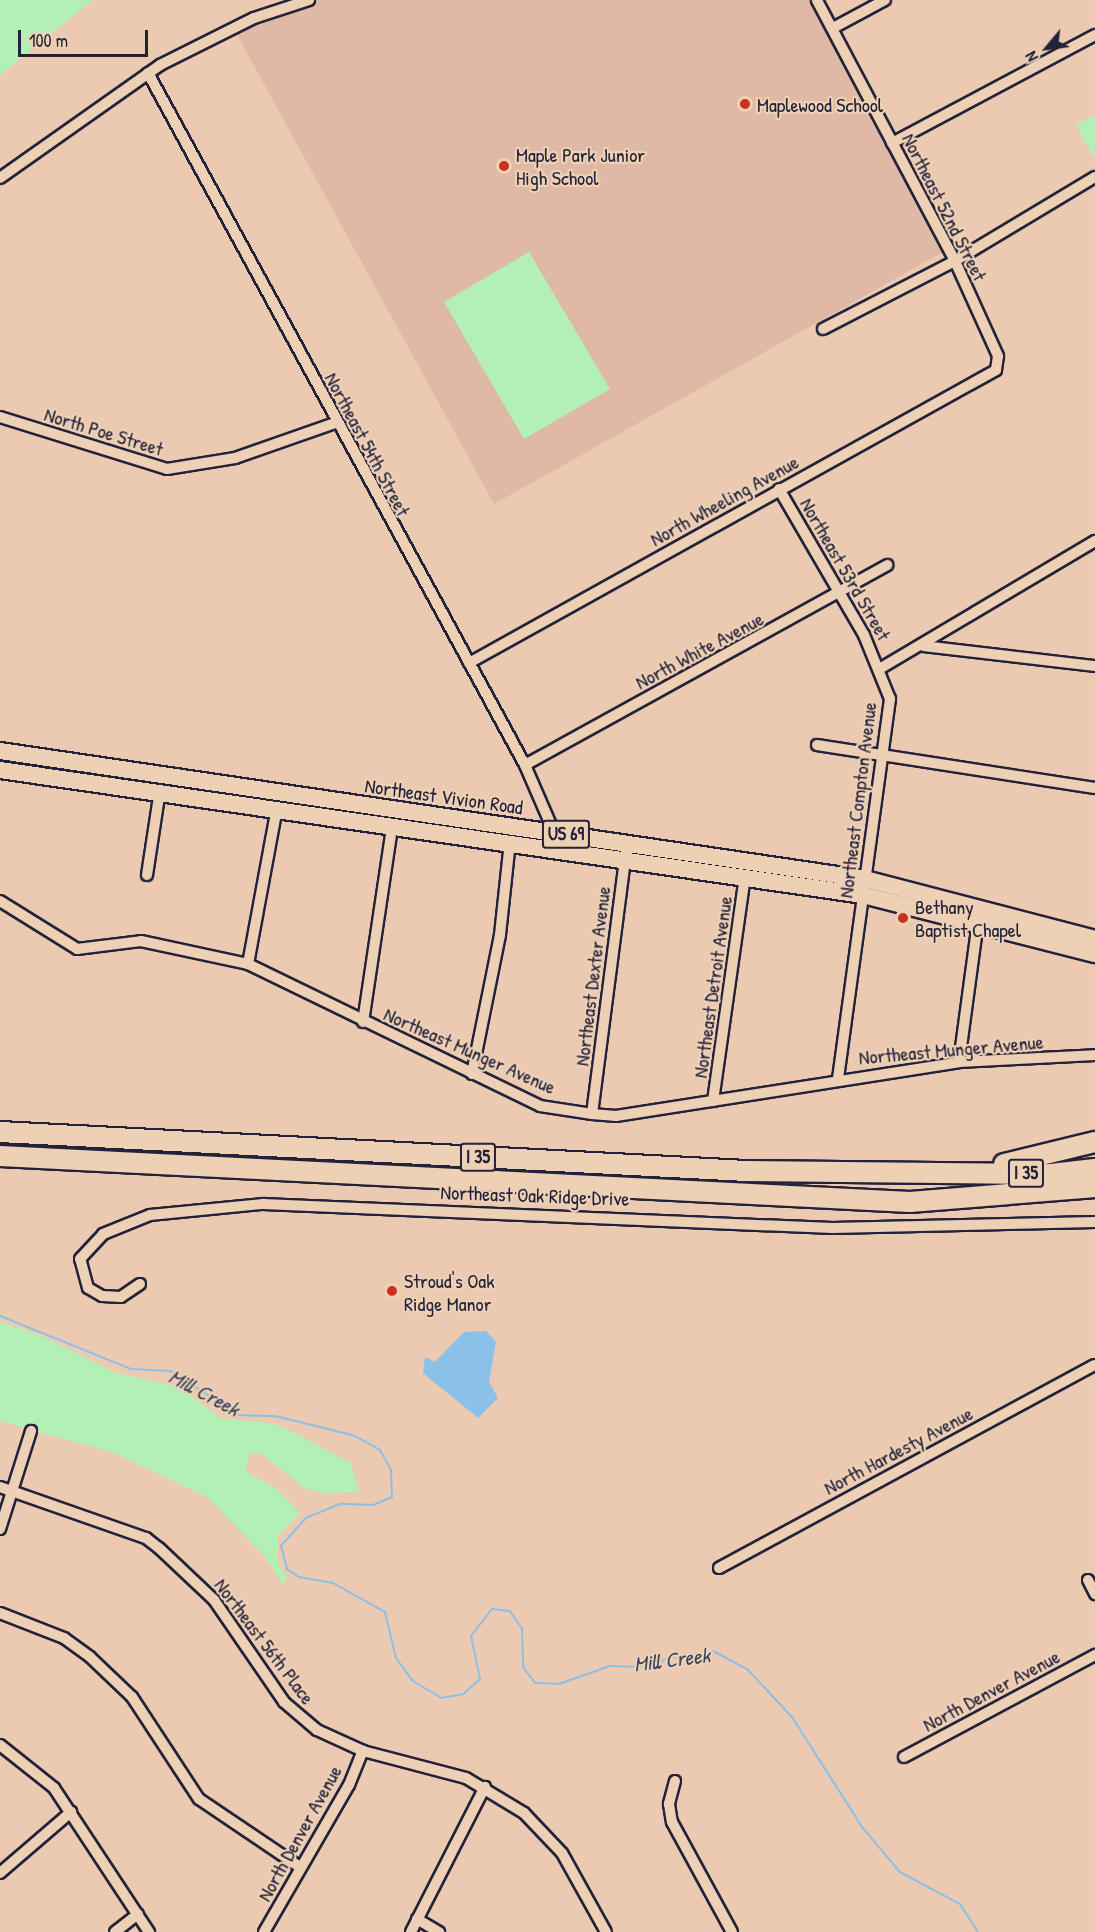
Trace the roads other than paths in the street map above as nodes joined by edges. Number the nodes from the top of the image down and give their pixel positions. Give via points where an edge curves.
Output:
1 (309, 0) edge
2 (817, 0) edge
3 (885, 0) edge
4 (832, 28) junction
5 (1095, 35) edge
6 (148, 73) junction
7 (892, 142) junction
8 (1095, 177) edge
9 (0, 178) edge
10 (955, 261) junction
11 (824, 328) dead end
12 (996, 370) joint
13 (0, 417) edge
14 (336, 423) junction
15 (779, 489) junction
16 (1095, 541) edge
17 (888, 565) dead end
18 (841, 594) junction
19 (924, 646) junction
20 (469, 663) junction
21 (1095, 666) edge
22 (881, 668) junction
23 (817, 745) dead end
24 (2, 756) edge
25 (882, 756) junction
26 (525, 765) junction
27 (0, 770) edge
28 (1095, 788) edge
29 (160, 790) junction
30 (278, 808) junction
31 (392, 827) junction
32 (554, 832) junction
33 (510, 842) junction
34 (627, 843) junction
35 (625, 860) junction
36 (147, 875) dead end
37 (745, 877) junction
38 (864, 887) junction
39 (0, 900) edge
40 (978, 921) junction
41 (1095, 939) edge
42 (1095, 954) edge
43 (248, 964) junction
44 (363, 1022) junction
45 (1095, 1055) edge
46 (959, 1062) junction
47 (472, 1074) junction
48 (838, 1078) junction
49 (713, 1101) junction
50 (592, 1114) junction
51 (0, 1132) edge
52 (1095, 1142) edge
53 (0, 1156) edge
54 (1095, 1169) edge
55 (957, 1173) junction
56 (1095, 1187) edge
57 (1095, 1222) edge
58 (140, 1284) dead end
59 (1095, 1365) edge
60 (31, 1431) dead end
61 (0, 1487) edge
62 (14, 1492) junction
63 (0, 1529) edge
64 (719, 1568) dead end
65 (1088, 1581) dead end
66 (1095, 1594) edge
67 (0, 1613) edge
68 (1095, 1655) edge
69 (0, 1745) edge
70 (363, 1751) junction
71 (904, 1757) dead end
72 (675, 1781) dead end
73 (485, 1787) junction
74 (71, 1812) junction
75 (300, 1867) junction
76 (0, 1873) edge
77 (138, 1914) junction
78 (417, 1919) junction
79 (115, 1932) edge
80 (149, 1932) edge
81 (264, 1932) edge
82 (411, 1932) edge
83 (439, 1932) edge
84 (606, 1932) edge
85 (732, 1932) edge

1 - 6 street via 254,18
2 - 4 street, Northeast 52nd Street
3 - 4 street
4 - 7 street, Northeast 52nd Street
5 - 7 street
6 - 9 street
6 - 14 street, Northeast 54th Street
7 - 10 street, Northeast 52nd Street
8 - 10 street
10 - 11 street
10 - 12 street, Northeast 52nd Street via 998,356
12 - 15 street, North Wheeling Avenue
13 - 14 street, North Poe Street via 167,469 245,456
14 - 20 street, Northeast 54th Street
15 - 18 street, Northeast 53rd Street
15 - 20 street, North Wheeling Avenue
16 - 19 street
17 - 18 street, North White Avenue
18 - 22 street, Northeast 53rd Street
18 - 26 street, North White Avenue
19 - 21 street
19 - 22 street
20 - 26 street, Northeast 54th Street
22 - 25 street, Northeast Compton Avenue via 890,699
23 - 25 street
24 - 32 main road, Northeast Vivion Road / US 69 via 32,756
25 - 28 street
25 - 38 street, Northeast Compton Avenue
26 - 32 street, Northeast 54th Street
27 - 29 main road, Northeast Vivion Road / US 69
29 - 30 main road, Northeast Vivion Road / US 69
29 - 36 street
30 - 31 main road, Northeast Vivion Road / US 69
30 - 43 street
31 - 33 main road, Northeast Vivion Road / US 69
31 - 44 street
32 - 34 main road, Northeast Vivion Road / US 69
33 - 35 main road, Northeast Vivion Road / US 69
33 - 47 street via 500,935
34 - 35 street, Northeast Dexter Avenue
34 - 38 main road, Northeast Vivion Road / US 69
35 - 37 main road, Northeast Vivion Road / US 69
35 - 50 street, Northeast Dexter Avenue
37 - 38 main road, Northeast Vivion Road / US 69
37 - 49 street, Northeast Detroit Avenue
38 - 40 main road, Northeast Vivion Road / US 69
38 - 41 main road, Northeast Vivion Road / US 69
38 - 48 street, Northeast Compton Avenue
39 - 43 street, Northeast Munger Avenue via 77,949 141,941
40 - 42 main road, Northeast Vivion Road / US 69
40 - 46 street
43 - 44 street, Northeast Munger Avenue
44 - 47 street, Northeast Munger Avenue
45 - 46 street, Northeast Munger Avenue
46 - 48 street, Northeast Munger Avenue
47 - 50 street, Northeast Munger Avenue via 540,1106
48 - 49 street, Northeast Munger Avenue
49 - 50 street, Northeast Munger Avenue via 616,1116
51 - 55 highway, I 35 via 747,1171
52 - 55 highway
53 - 56 highway, I 35 via 910,1203
54 - 55 highway, I 35
57 - 58 street, Northeast Oak Ridge Drive via 832,1228 263,1203 150,1215 103,1234 80,1259 88,1288 102,1296 121,1297
59 - 64 street, North Hardesty Avenue
60 - 62 street
61 - 62 street, Northeast 56th Place
62 - 63 street
62 - 70 street, Northeast 56th Place via 146,1538 214,1600 291,1710 326,1736
65 - 66 street
67 - 75 street via 64,1638 90,1657 132,1697 199,1799
68 - 71 street, North Denver Avenue
69 - 74 street via 41,1774
70 - 73 street, Northeast 56th Place
70 - 75 street, North Denver Avenue via 349,1785
72 - 85 street via 669,1796 672,1822
73 - 78 street
73 - 84 street, Northeast 56th Place via 552,1840
74 - 76 street
74 - 77 street
75 - 81 street, North Denver Avenue
77 - 79 street
77 - 80 street
78 - 82 street
78 - 83 street

